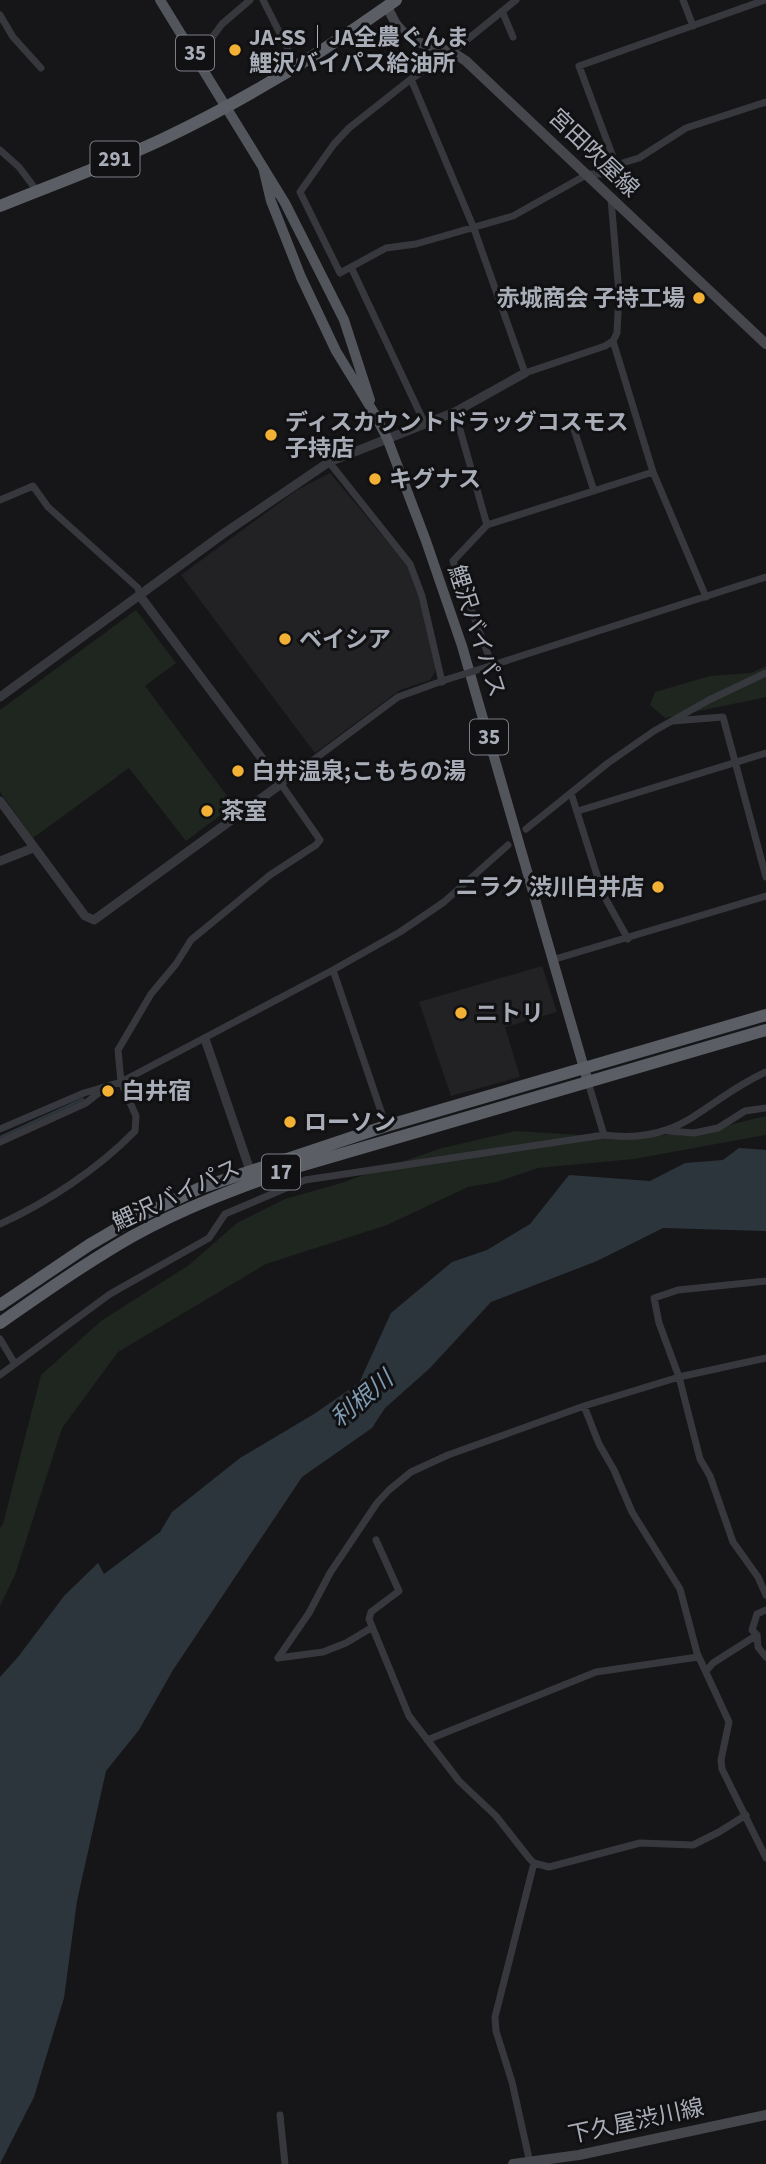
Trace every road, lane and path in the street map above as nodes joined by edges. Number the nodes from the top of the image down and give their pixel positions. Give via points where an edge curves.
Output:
1 (160, 0) edge
2 (250, 0) edge
3 (263, 0) edge
4 (516, 0) edge
5 (683, 0) edge
6 (765, 0) edge
7 (389, 2) edge
8 (502, 11) junction
9 (0, 15) edge
10 (693, 26) junction
11 (513, 37) dead end
12 (193, 50) junction
13 (452, 52) junction
14 (297, 67) junction
15 (41, 68) dead end
16 (411, 79) junction
17 (766, 102) edge
18 (227, 107) junction
19 (0, 150) edge
20 (616, 165) junction
21 (262, 167) junction
22 (588, 174) junction
23 (37, 191) junction
24 (611, 200) junction
25 (0, 206) edge
26 (473, 226) junction
27 (352, 267) junction
28 (613, 341) junction
29 (766, 344) edge
30 (525, 373) junction
31 (455, 412) junction
32 (374, 413) junction
33 (569, 414) dead end
34 (425, 424) junction
35 (387, 438) junction
36 (329, 462) junction
37 (653, 472) junction
38 (594, 491) junction
39 (0, 500) edge
40 (487, 525) junction
41 (766, 577) edge
42 (141, 596) junction
43 (706, 597) junction
44 (489, 666) junction
45 (766, 673) edge
46 (444, 681) junction
47 (0, 697) edge
48 (668, 722) junction
49 (766, 752) edge
50 (734, 762) junction
51 (281, 784) junction
52 (571, 793) junction
53 (0, 801) edge
54 (578, 811) junction
55 (526, 829) dead end
56 (508, 845) dead end
57 (33, 848) junction
58 (0, 861) edge
59 (766, 877) edge
60 (766, 896) edge
61 (628, 939) junction
62 (552, 960) junction
63 (333, 970) junction
64 (766, 1015) edge
65 (766, 1030) edge
66 (205, 1039) junction
67 (584, 1069) junction
68 (766, 1072) edge
69 (121, 1082) junction
70 (588, 1082) junction
71 (109, 1086) junction
72 (766, 1108) edge
73 (386, 1126) junction
74 (0, 1129) edge
75 (668, 1131) junction
76 (604, 1135) junction
77 (0, 1142) edge
78 (252, 1176) junction
79 (0, 1224) edge
80 (766, 1281) edge
81 (0, 1305) edge
82 (0, 1323) edge
83 (0, 1339) edge
84 (766, 1358) edge
85 (15, 1364) junction
86 (0, 1375) edge
87 (679, 1377) junction
88 (584, 1406) junction
89 (376, 1540) dead end
90 (766, 1595) edge
91 (766, 1610) edge
92 (371, 1628) junction
93 (757, 1635) junction
94 (698, 1657) junction
95 (766, 1657) edge
96 (706, 1671) junction
97 (427, 1740) junction
98 (746, 1815) junction
99 (766, 1858) edge
100 (534, 1863) junction
101 (280, 2115) dead end
102 (766, 2115) edge
103 (530, 2162) edge
104 (285, 2164) edge
105 (513, 2164) edge

1 - 12 main road, 鯉沢バイパス / 35
2 - 12 street via 211,39
3 - 14 street
4 - 8 street
5 - 10 street
6 - 10 street
7 - 13 main road, 宮田吹屋線 via 396,24 410,40
7 - 14 highway, 291
8 - 11 street
8 - 13 street
9 - 15 street
10 - 20 street via 579,66
12 - 18 main road, 鯉沢バイパス / 35
13 - 16 street
13 - 22 main road, 宮田吹屋線
14 - 18 highway, 291
16 - 26 street
16 - 27 street via 349,128 300,192 340,273
17 - 20 street via 686,128 639,158
18 - 21 main road, 鯉沢バイパス / 35
18 - 23 highway, 291
19 - 23 street
20 - 22 street via 603,174
21 - 32 main road, 鯉沢バイパス / 35 via 340,312
21 - 32 main road, 鯉沢バイパス / 35 via 301,277 336,351
22 - 24 main road, 宮田吹屋線
22 - 26 street via 513,216
23 - 25 highway, 291
24 - 28 street via 619,293
24 - 29 main road, 宮田吹屋線
26 - 27 street via 386,248
26 - 30 street
27 - 34 street
28 - 30 street
28 - 37 street
30 - 31 street
31 - 34 street
31 - 40 street
32 - 35 main road, 鯉沢バイパス / 35
33 - 38 street
34 - 35 street
35 - 36 street
35 - 62 main road, 鯉沢バイパス / 35 via 462,646
36 - 42 street
36 - 46 street via 410,564
37 - 38 street
37 - 43 street
38 - 40 street
39 - 42 street via 33,486 48,508
40 - 44 street via 453,561
41 - 43 street
42 - 47 street
42 - 51 street
43 - 44 street
44 - 46 street, bridge
45 - 48 street
46 - 51 street via 398,697
48 - 50 street via 723,717
48 - 52 street
49 - 50 street
50 - 54 street
50 - 59 street
51 - 57 street via 94,920 85,916
51 - 69 street via 320,839 191,940 118,1050
52 - 54 street
52 - 55 street
53 - 57 street
54 - 61 street via 603,894
56 - 63 street via 444,902
57 - 58 street
60 - 61 street
61 - 62 street
62 - 67 main road, 鯉沢バイパス / 35
63 - 66 street
63 - 73 street
64 - 67 highway, 鯉沢バイパス / 17
65 - 70 highway, 鯉沢バイパス / 17
66 - 69 street
66 - 78 street
67 - 70 main road, 鯉沢バイパス / 35
67 - 73 highway, 鯉沢バイパス / 17
68 - 75 street
69 - 71 street
69 - 79 street via 136,1116 135,1131 83,1175
70 - 76 street
70 - 78 highway, 鯉沢バイパス / 17
71 - 74 street
71 - 77 street via 86,1103
72 - 75 street via 745,1111 718,1128 694,1133
73 - 78 highway, 鯉沢バイパス / 17
75 - 76 street via 629,1138
76 - 85 street via 305,1180 225,1214 209,1238 110,1294
78 - 81 highway, 鯉沢バイパス / 17 via 200,1188 130,1221
78 - 82 highway, 鯉沢バイパス / 17 via 134,1236
80 - 87 street via 678,1290 654,1298
83 - 85 street
84 - 87 street
85 - 86 street
87 - 88 street
87 - 90 street via 701,1459 733,1542
88 - 92 street via 448,1455 411,1472 388,1490 278,1658 323,1652
88 - 94 street via 632,1512 680,1589
89 - 92 street via 399,1591 369,1615
91 - 93 street via 757,1615 752,1630
92 - 97 street via 401,1702
93 - 95 street via 758,1647
93 - 96 street
94 - 96 street
94 - 97 street via 596,1672
96 - 98 street via 729,1722 722,1769
97 - 100 street
98 - 99 street
98 - 100 street via 693,1845 640,1843 550,1867
100 - 103 street via 495,2017
101 - 104 street
102 - 103 main road, 下久屋渋川線
103 - 105 main road, 下久屋渋川線

